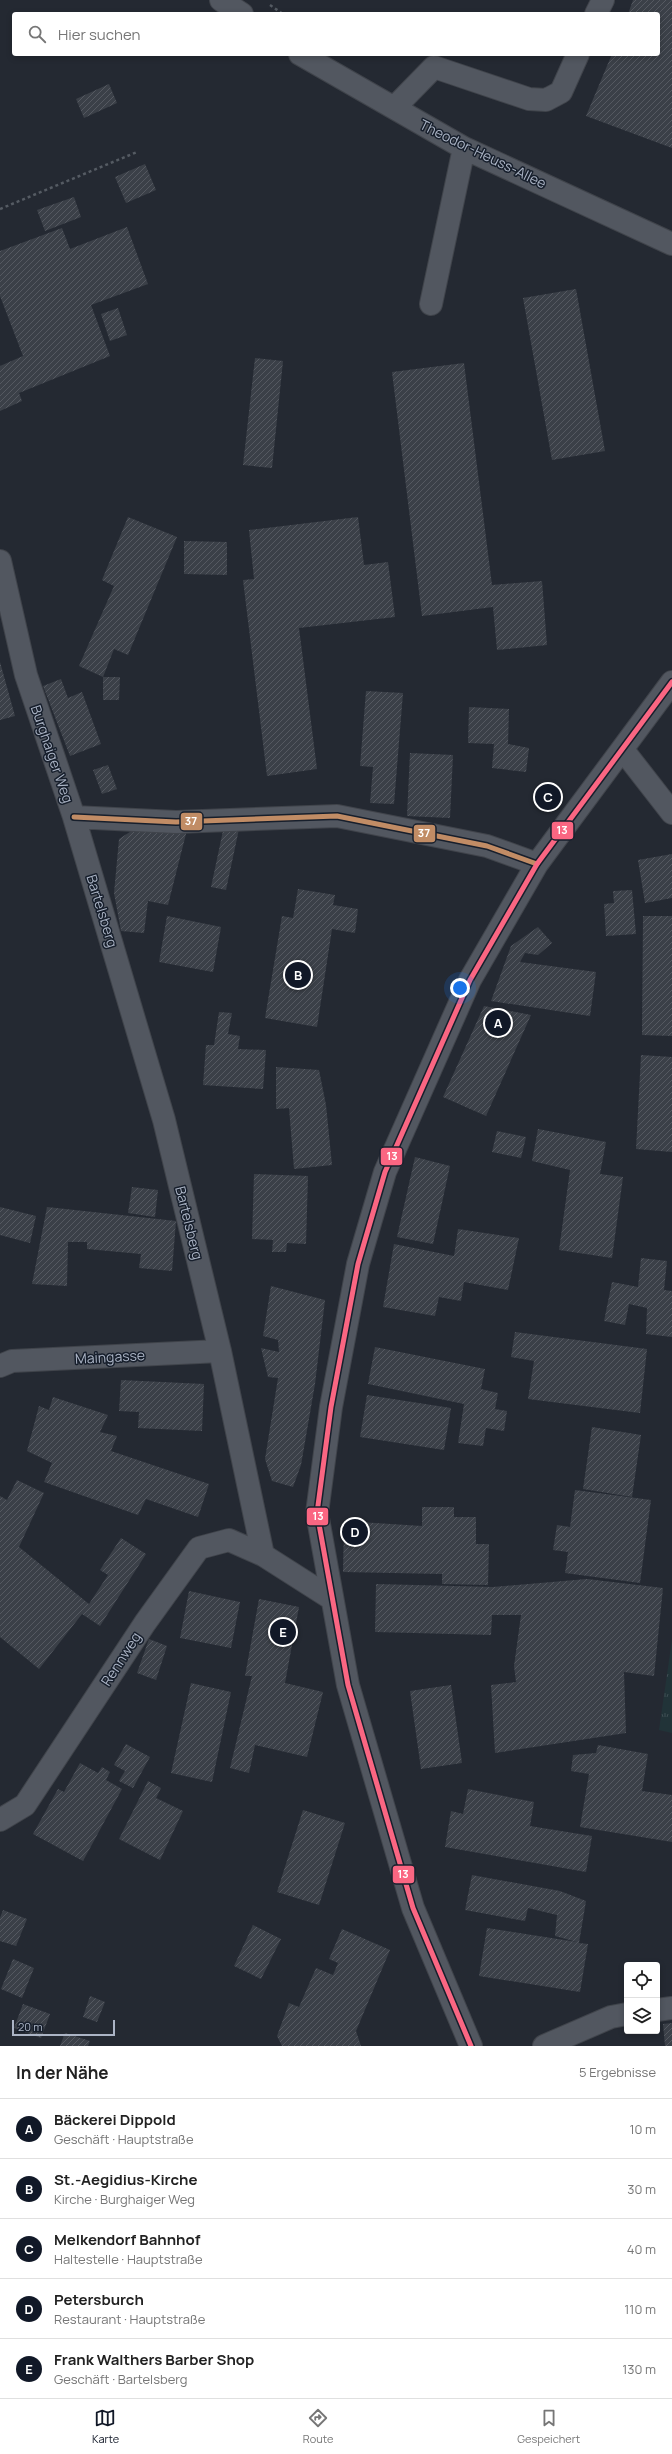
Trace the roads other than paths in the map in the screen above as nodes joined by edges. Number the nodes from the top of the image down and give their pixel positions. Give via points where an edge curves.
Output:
1 (221, 0) edge
2 (602, 0) edge
3 (239, 12) edge
4 (597, 12) edge
5 (303, 56) edge
6 (577, 56) edge
7 (394, 108) junction
8 (464, 148) junction
9 (672, 244) edge
10 (430, 304) dead end
11 (0, 561) edge
12 (672, 682) edge
13 (623, 750) junction
14 (672, 813) edge
15 (74, 817) junction
16 (537, 864) junction
17 (220, 1351) junction
18 (0, 1366) edge
19 (263, 1555) junction
20 (332, 1599) junction
21 (1, 1822) edge
22 (672, 2008) edge
23 (660, 2010) edge
24 (624, 2015) edge
25 (470, 2046) edge
26 (544, 2046) edge

1 - 3 street
2 - 4 street
5 - 7 street, Theodor-Heuss-Allee
6 - 7 street via 561,92 546,100 529,99 434,67
7 - 8 street, Theodor-Heuss-Allee
8 - 9 street, Theodor-Heuss-Allee
8 - 10 street
11 - 15 street, Burghaiger Weg via 26,675
12 - 13 street
13 - 14 street
13 - 16 street
15 - 16 street, Burghaiger Weg via 176,822 337,816 487,846
15 - 17 street, Bartelsberg via 164,1120
16 - 20 street via 467,987 385,1172 358,1264 331,1407 317,1513
17 - 18 street, Maingasse via 12,1362
17 - 19 street, Bartelsberg
19 - 20 street
19 - 21 street, Rennweg via 230,1540 199,1548 145,1623 25,1806
20 - 25 street via 348,1685 414,1908
22 - 23 street
24 - 26 street via 611,2017

